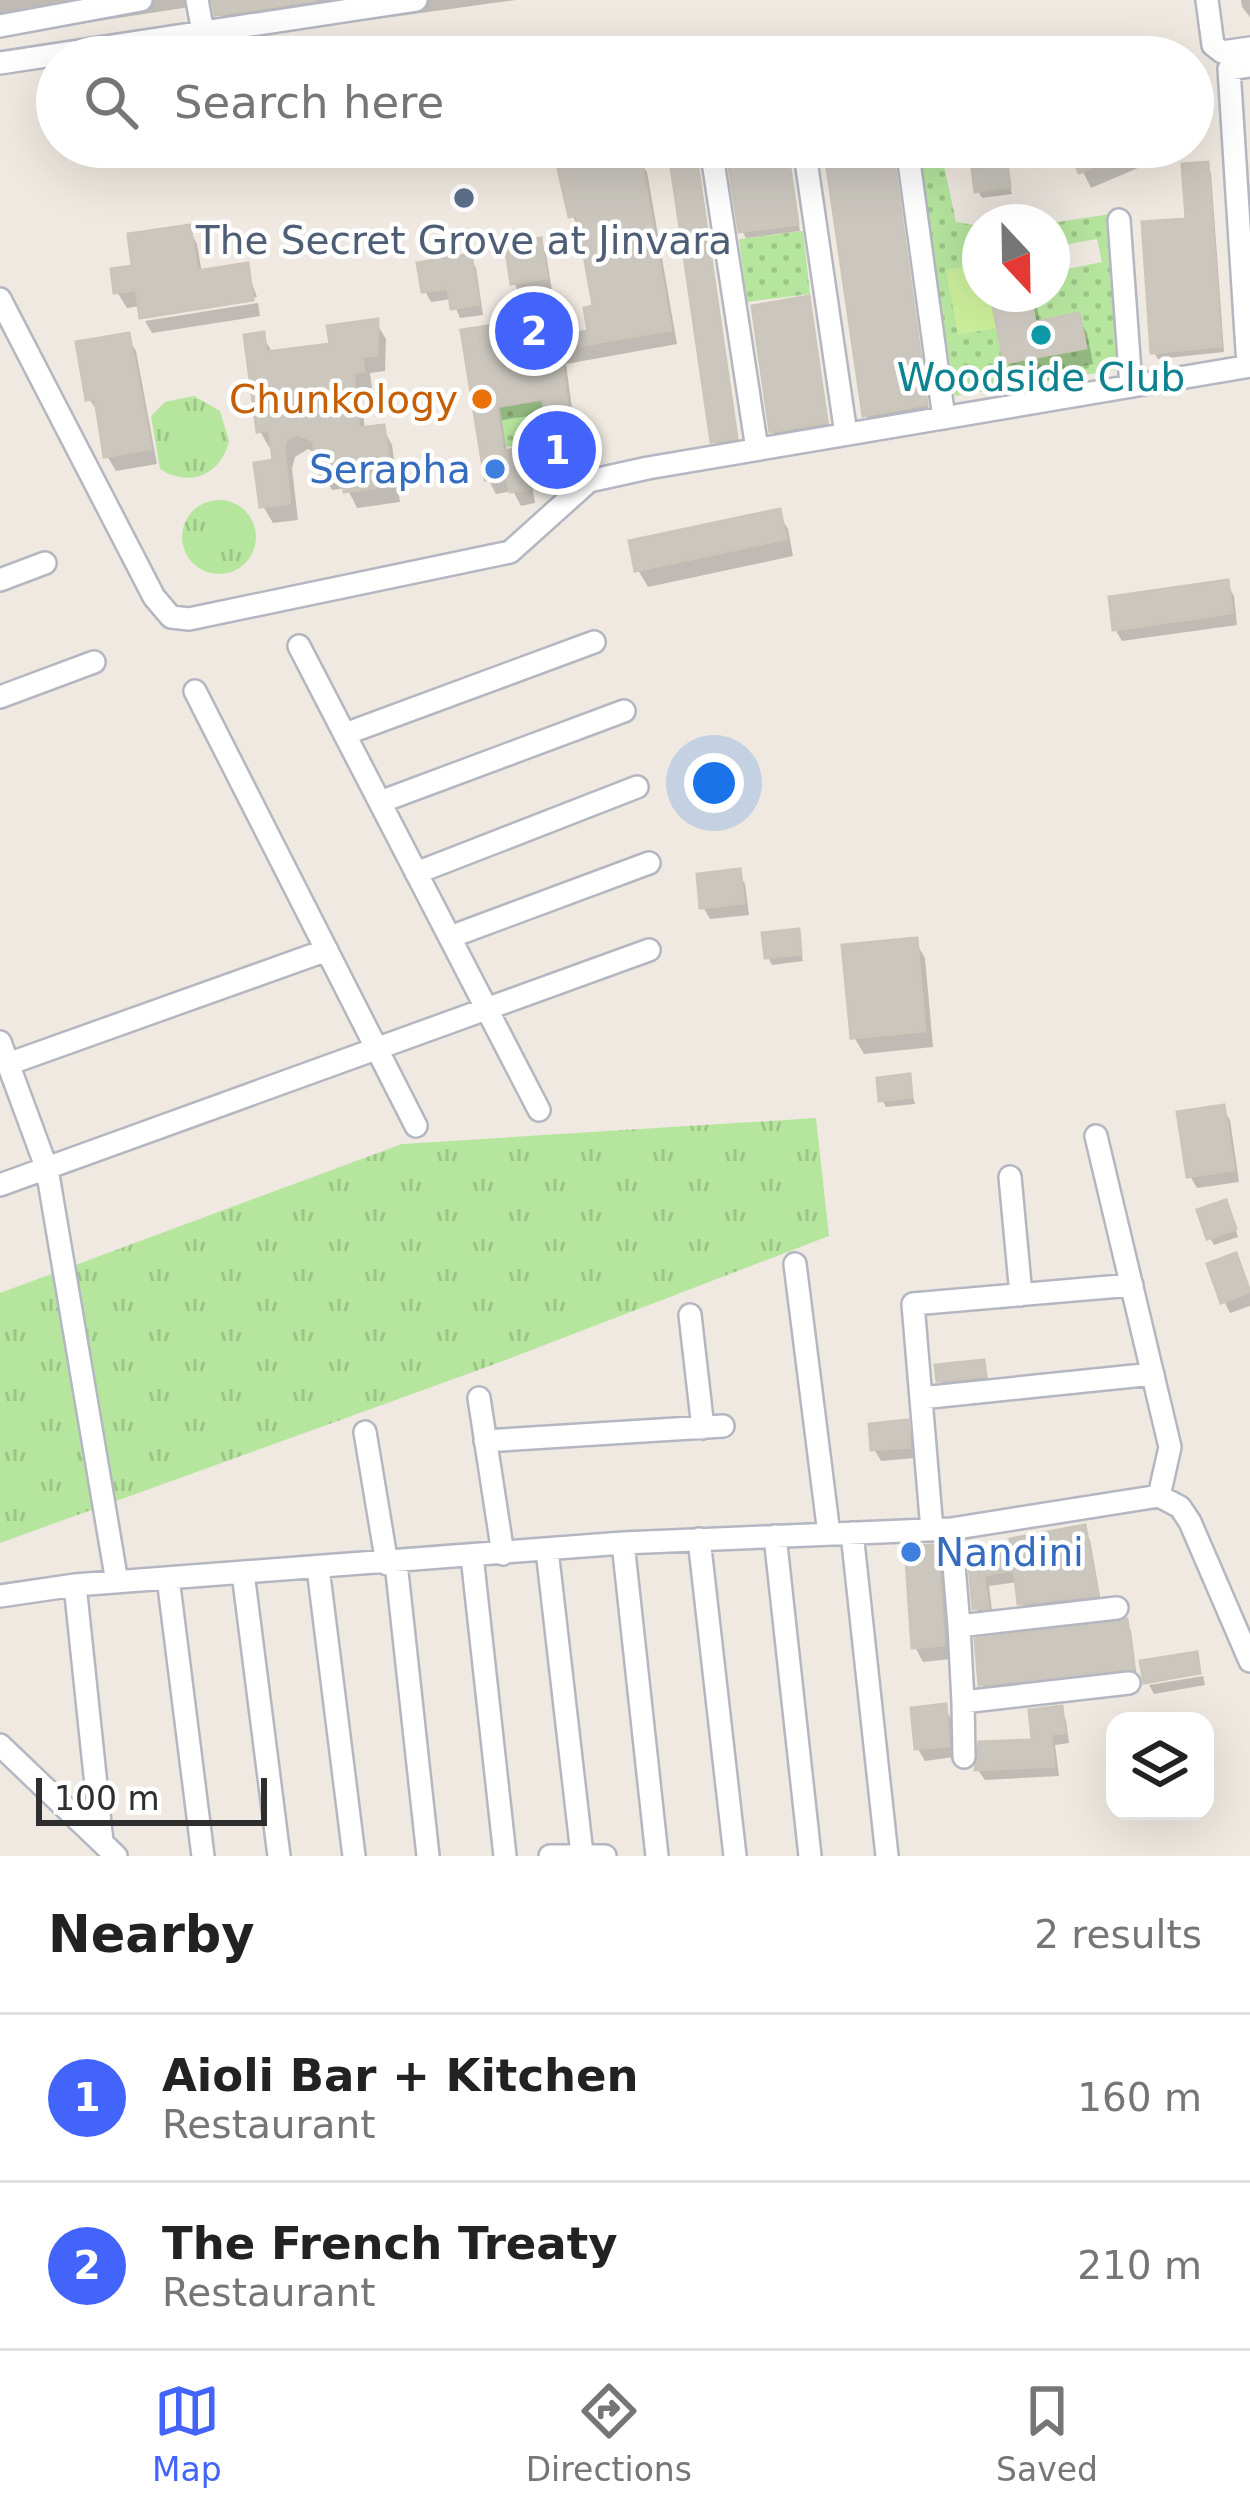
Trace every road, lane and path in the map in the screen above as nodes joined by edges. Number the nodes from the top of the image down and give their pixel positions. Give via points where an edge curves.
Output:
1 (141, 0) edge
2 (196, 0) edge
3 (416, 0) edge
4 (1207, 0) edge
5 (406, 1) edge
6 (0, 26) edge
7 (203, 32) junction
8 (177, 36) edge
9 (1212, 36) edge
10 (1214, 46) edge
11 (1250, 48) edge
12 (36, 58) edge
13 (0, 63) edge
14 (1250, 66) edge
15 (714, 168) edge
16 (808, 168) edge
17 (910, 168) edge
18 (1119, 220) dead end
19 (0, 299) edge
20 (1249, 366) edge
21 (1131, 386) junction
22 (944, 418) junction
23 (846, 434) junction
24 (757, 449) junction
25 (44, 563) dead end
26 (0, 580) edge
27 (594, 642) dead end
28 (299, 646) dead end
29 (94, 662) dead end
30 (195, 691) dead end
31 (0, 697) edge
32 (624, 711) dead end
33 (344, 734) junction
34 (637, 788) dead end
35 (380, 802) junction
36 (649, 863) dead end
37 (416, 873) junction
38 (450, 937) junction
39 (327, 950) junction
40 (649, 950) dead end
41 (487, 1009) junction
42 (0, 1042) edge
43 (377, 1048) junction
44 (8, 1064) junction
45 (539, 1110) dead end
46 (416, 1126) dead end
47 (1096, 1136) dead end
48 (47, 1169) junction
49 (1010, 1177) dead end
50 (0, 1185) edge
51 (795, 1264) dead end
52 (1132, 1286) junction
53 (1021, 1295) junction
54 (690, 1315) dead end
55 (1153, 1374) junction
56 (479, 1398) dead end
57 (921, 1398) junction
58 (365, 1432) dead end
59 (485, 1441) junction
60 (1159, 1496) junction
61 (941, 1530) junction
62 (852, 1533) junction
63 (829, 1534) junction
64 (775, 1536) junction
65 (699, 1539) junction
66 (623, 1543) junction
67 (547, 1550) junction
68 (502, 1554) junction
69 (472, 1556) junction
70 (391, 1563) junction
71 (318, 1568) junction
72 (243, 1574) junction
73 (167, 1578) junction
74 (117, 1582) junction
75 (75, 1585) junction
76 (0, 1596) edge
77 (1117, 1608) dead end
78 (959, 1626) junction
79 (1250, 1661) edge
80 (1129, 1683) dead end
81 (963, 1702) junction
82 (0, 1745) edge
83 (964, 1757) dead end
84 (109, 1849) edge
85 (594, 1855) edge
86 (203, 1856) edge
87 (279, 1856) edge
88 (354, 1856) edge
89 (428, 1856) edge
90 (505, 1856) edge
91 (550, 1856) edge
92 (657, 1856) edge
93 (735, 1856) edge
94 (810, 1856) edge
95 (887, 1856) edge

1 - 6 street
2 - 7 street
3 - 5 street
4 - 9 street
5 - 7 street
7 - 8 street
10 - 11 street
12 - 13 street
14 - 20 street via 1229,68
15 - 24 street
16 - 23 street
17 - 22 street
18 - 21 street
19 - 24 street via 171,617 510,553 589,481
20 - 21 street
21 - 22 street
22 - 23 street
23 - 24 street
25 - 26 street
27 - 33 street
28 - 33 street
29 - 31 street
30 - 39 street
32 - 35 street
33 - 35 street
34 - 37 street
35 - 37 street
36 - 38 street
37 - 38 street
38 - 41 street
39 - 43 street
39 - 44 street
40 - 41 street
41 - 43 street
41 - 45 street
42 - 44 street
43 - 46 street
43 - 48 street
44 - 48 street
47 - 52 street
48 - 50 street
48 - 74 street
49 - 53 street
51 - 63 street
52 - 53 street
52 - 55 street
53 - 57 street via 913,1304
54 - 59 street via 713,1427
55 - 57 street
55 - 60 street via 1170,1447
56 - 59 street
57 - 61 street
58 - 70 street
59 - 68 street
60 - 61 street
60 - 79 street via 1190,1522
61 - 62 street
61 - 78 street
62 - 63 street
62 - 95 street
63 - 64 street
64 - 65 street
64 - 94 street
65 - 66 street
65 - 93 street
66 - 67 street
66 - 92 street
67 - 68 street
67 - 85 street
68 - 69 street
69 - 70 street
69 - 90 street
70 - 71 street
70 - 89 street
71 - 72 street
71 - 88 street
72 - 73 street
72 - 87 street
73 - 74 street
73 - 86 street
74 - 75 street
75 - 76 street
75 - 84 street
77 - 78 street
78 - 81 street
80 - 81 street
81 - 83 street
82 - 84 street
85 - 91 street

